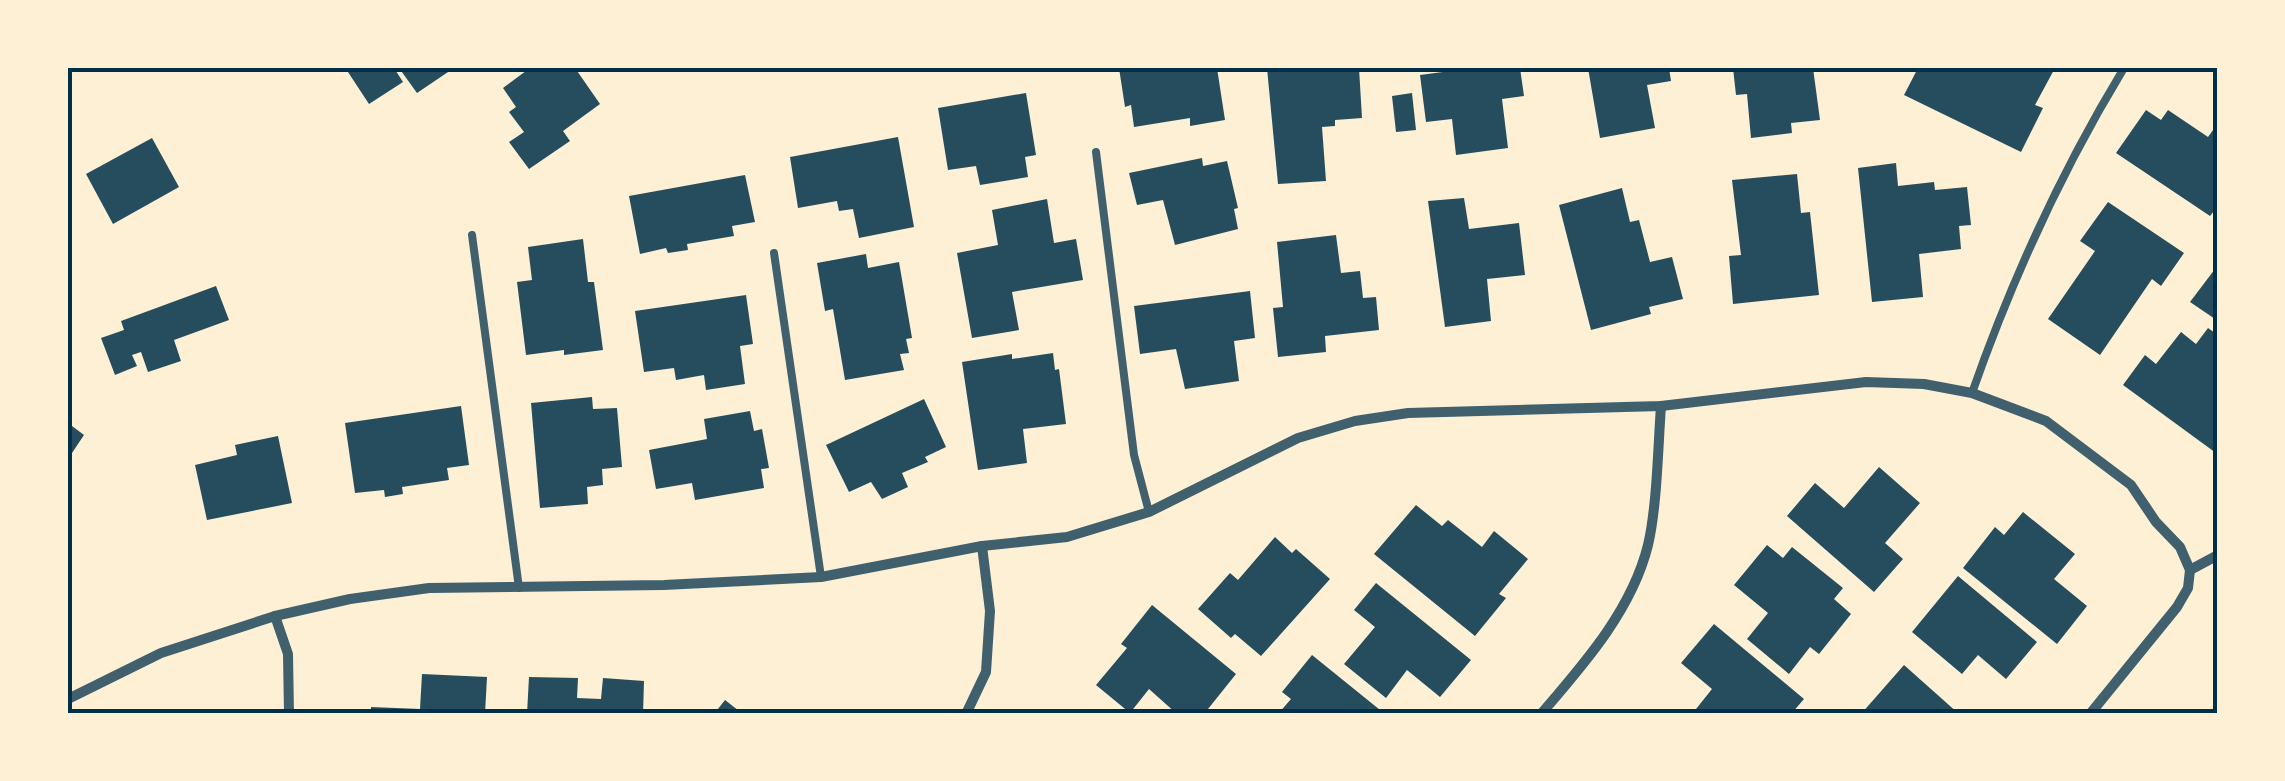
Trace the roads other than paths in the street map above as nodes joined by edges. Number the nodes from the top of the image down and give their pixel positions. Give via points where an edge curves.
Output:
1 (2124, 68) edge
2 (1096, 152) dead end
3 (472, 236) dead end
4 (774, 253) dead end
5 (1972, 392) junction
6 (1662, 406) junction
7 (1149, 512) junction
8 (982, 546) junction
9 (2218, 554) edge
10 (2190, 570) junction
11 (821, 577) junction
12 (519, 588) junction
13 (274, 616) junction
14 (68, 700) edge
15 (289, 714) edge
16 (966, 714) edge
17 (1541, 714) edge
18 (2090, 714) edge

1 - 5 lane via 2050,202
2 - 7 lane via 1134,454
3 - 12 lane
4 - 11 lane
5 - 6 street via 1866,382
5 - 10 street via 2046,421 2131,486
6 - 7 street via 1354,421 1298,438
6 - 17 street via 1648,544 1630,591
7 - 8 street via 1067,538
8 - 11 street
8 - 16 street via 990,611 986,672
9 - 10 street
10 - 18 street via 2177,607
11 - 12 street
12 - 13 street via 430,588
13 - 14 street via 161,654
13 - 15 street via 288,654

